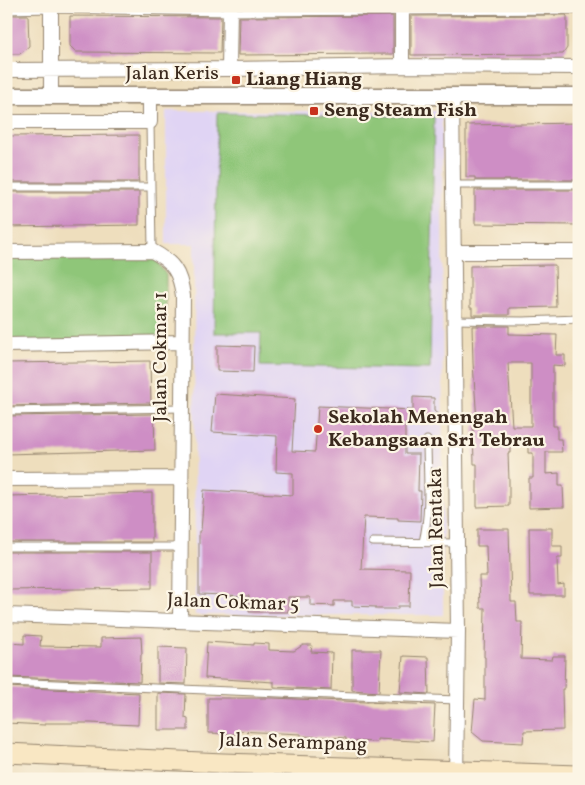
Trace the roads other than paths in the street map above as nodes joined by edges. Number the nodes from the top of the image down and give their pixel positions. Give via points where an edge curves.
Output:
1 (51, 8) edge
2 (402, 8) edge
3 (230, 9) edge
4 (6, 10) edge
5 (579, 10) edge
6 (402, 66) junction
7 (579, 67) edge
8 (51, 69) junction
9 (229, 69) junction
10 (6, 70) edge
11 (150, 95) junction
12 (6, 96) edge
13 (51, 96) junction
14 (452, 96) junction
15 (579, 96) edge
16 (6, 122) edge
17 (150, 122) junction
18 (579, 184) edge
19 (453, 185) junction
20 (6, 187) edge
21 (151, 187) junction
22 (152, 251) junction
23 (6, 252) edge
24 (454, 252) junction
25 (579, 252) edge
26 (579, 319) edge
27 (454, 320) junction
28 (182, 342) junction
29 (6, 345) edge
30 (182, 408) junction
31 (6, 411) edge
32 (427, 440) dead end
33 (181, 478) junction
34 (6, 479) edge
35 (372, 542) dead end
36 (423, 542) junction
37 (457, 543) junction
38 (6, 547) edge
39 (180, 547) junction
40 (6, 615) edge
41 (180, 621) junction
42 (458, 631) junction
43 (6, 682) edge
44 (457, 700) junction
45 (6, 753) edge
46 (456, 775) edge
47 (484, 775) edge
48 (579, 775) edge

1 - 3 lane
1 - 4 lane
1 - 8 street
2 - 3 lane
2 - 5 lane
2 - 6 street
3 - 9 street
6 - 7 street
6 - 9 street
8 - 9 street
8 - 10 street
8 - 13 street
11 - 13 street, Jalan Keris
11 - 14 street, Jalan Keris
11 - 17 street
12 - 13 street, Jalan Keris
14 - 15 street, Jalan Keris
14 - 19 street, Jalan Rentaka
16 - 17 street
17 - 21 lane
18 - 19 lane
19 - 24 street, Jalan Rentaka
20 - 21 lane
21 - 22 lane
22 - 23 street
22 - 28 street, Jalan Cokmar 1 via 173,267 181,283
24 - 25 street
24 - 27 street, Jalan Rentaka
26 - 27 lane
27 - 37 street, Jalan Rentaka
28 - 29 street
28 - 30 street, Jalan Cokmar 1
30 - 31 lane
30 - 33 street, Jalan Cokmar 1
32 - 36 lane via 427,506
33 - 34 street
33 - 39 street, Jalan Cokmar 1
35 - 36 lane
36 - 37 lane
37 - 42 street, Jalan Rentaka
38 - 39 lane
39 - 41 street, Jalan Cokmar 1
40 - 41 street, Jalan Cokmar 5
41 - 42 street, Jalan Cokmar 5
42 - 44 street, Jalan Rentaka
43 - 44 lane
44 - 46 street, Jalan Rentaka
45 - 46 main road, Jalan Serampang
46 - 47 main road, Jalan Serampang
47 - 48 main road, Jalan Serampang

